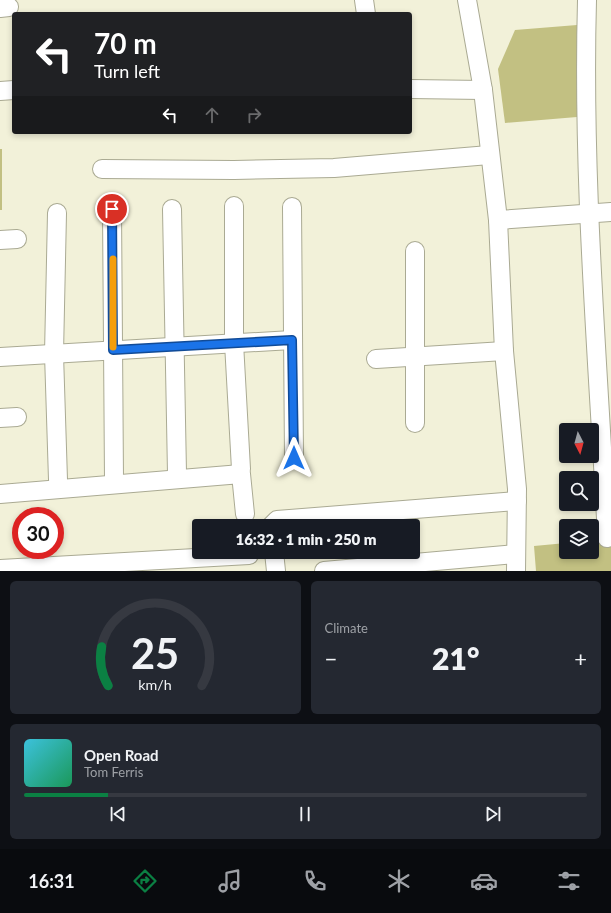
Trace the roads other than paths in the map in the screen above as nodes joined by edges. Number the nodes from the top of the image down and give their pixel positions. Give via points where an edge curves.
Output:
1 (364, 0) edge
2 (466, 0) edge
3 (587, 0) edge
4 (366, 12) edge
5 (412, 89) edge
6 (0, 90) edge
7 (12, 90) edge
8 (483, 90) junction
9 (489, 155) junction
10 (102, 169) dead end
11 (234, 206) dead end
12 (292, 207) dead end
13 (112, 209) dead end
14 (172, 209) dead end
15 (611, 212) edge
16 (57, 213) dead end
17 (590, 214) junction
18 (498, 220) junction
19 (415, 251) dead end
20 (292, 340) junction
21 (234, 343) junction
22 (175, 347) junction
23 (113, 350) junction
24 (504, 351) junction
25 (54, 354) junction
26 (0, 357) edge
27 (415, 357) junction
28 (376, 359) dead end
29 (415, 423) dead end
30 (294, 458) dead end
31 (241, 469) dead end
32 (177, 473) dead end
33 (114, 478) dead end
34 (58, 480) dead end
35 (0, 494) edge
36 (517, 495) junction
37 (392, 504) dead end
38 (245, 514) dead end
39 (288, 519) edge
40 (611, 538) edge
41 (192, 558) edge
42 (275, 559) edge
43 (516, 563) edge
44 (0, 569) edge
45 (276, 571) edge
46 (324, 571) edge

1 - 4 street
2 - 8 street
3 - 17 street via 585,82
5 - 8 street
6 - 7 street
8 - 9 street
9 - 10 street via 334,168
9 - 18 street
11 - 21 street
12 - 20 street
13 - 23 street
14 - 22 street
15 - 17 street
16 - 25 street
17 - 18 street
17 - 40 street via 607,538
18 - 24 street
19 - 27 street
20 - 21 street
20 - 30 street
21 - 22 street
21 - 31 street
22 - 23 street
22 - 32 street
23 - 25 street
23 - 33 street
24 - 27 street
24 - 36 street
25 - 26 street
25 - 34 street
27 - 28 street
27 - 29 street
35 - 38 street via 241,474
36 - 37 street
36 - 39 street
36 - 43 street
41 - 44 street
42 - 45 street
43 - 46 street

